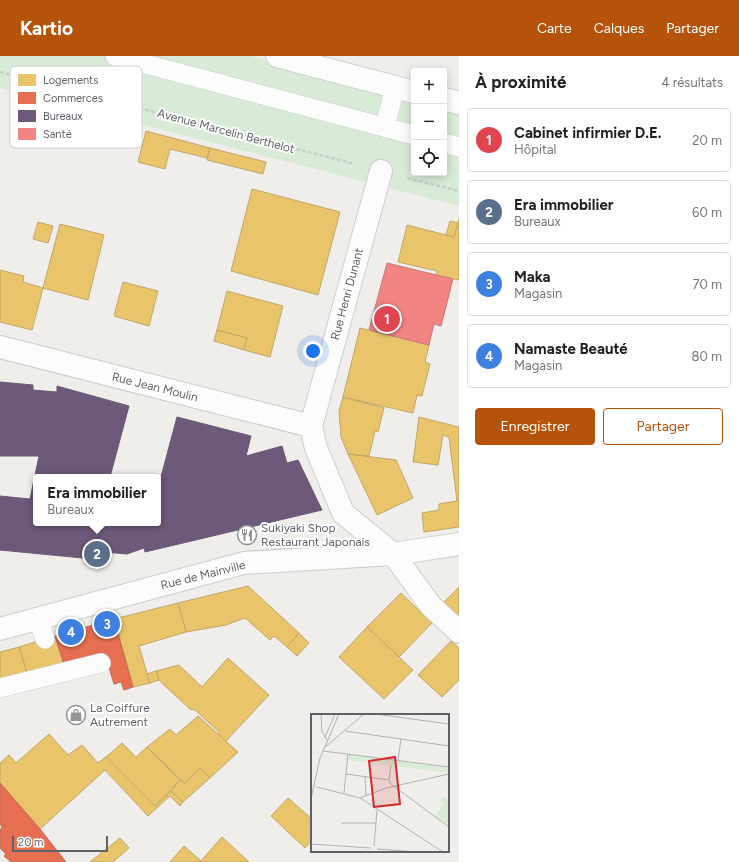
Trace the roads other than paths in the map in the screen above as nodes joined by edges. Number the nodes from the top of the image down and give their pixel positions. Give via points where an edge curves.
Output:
1 (115, 56) edge
2 (277, 56) edge
3 (405, 89) edge
4 (447, 100) edge
5 (459, 103) edge
6 (385, 127) junction
7 (411, 134) edge
8 (447, 144) edge
9 (459, 147) edge
10 (381, 171) dead end
11 (0, 347) edge
12 (311, 426) junction
13 (459, 544) edge
14 (393, 554) junction
15 (0, 629) edge
16 (459, 632) edge
17 (101, 663) dead end
18 (0, 688) edge

1 - 6 lane
2 - 3 street
3 - 6 lane
4 - 5 street
6 - 7 lane
8 - 9 lane
10 - 12 street, Rue Henri Dunant
11 - 12 street, Rue Jean Moulin
12 - 14 street, Rue Henri Dunant via 316,448 343,513
13 - 14 street, Rue de Mainville
14 - 15 street, Rue de Mainville via 244,563 42,629
14 - 16 street, Rue Henri Dunant via 431,606
17 - 18 lane via 54,671

